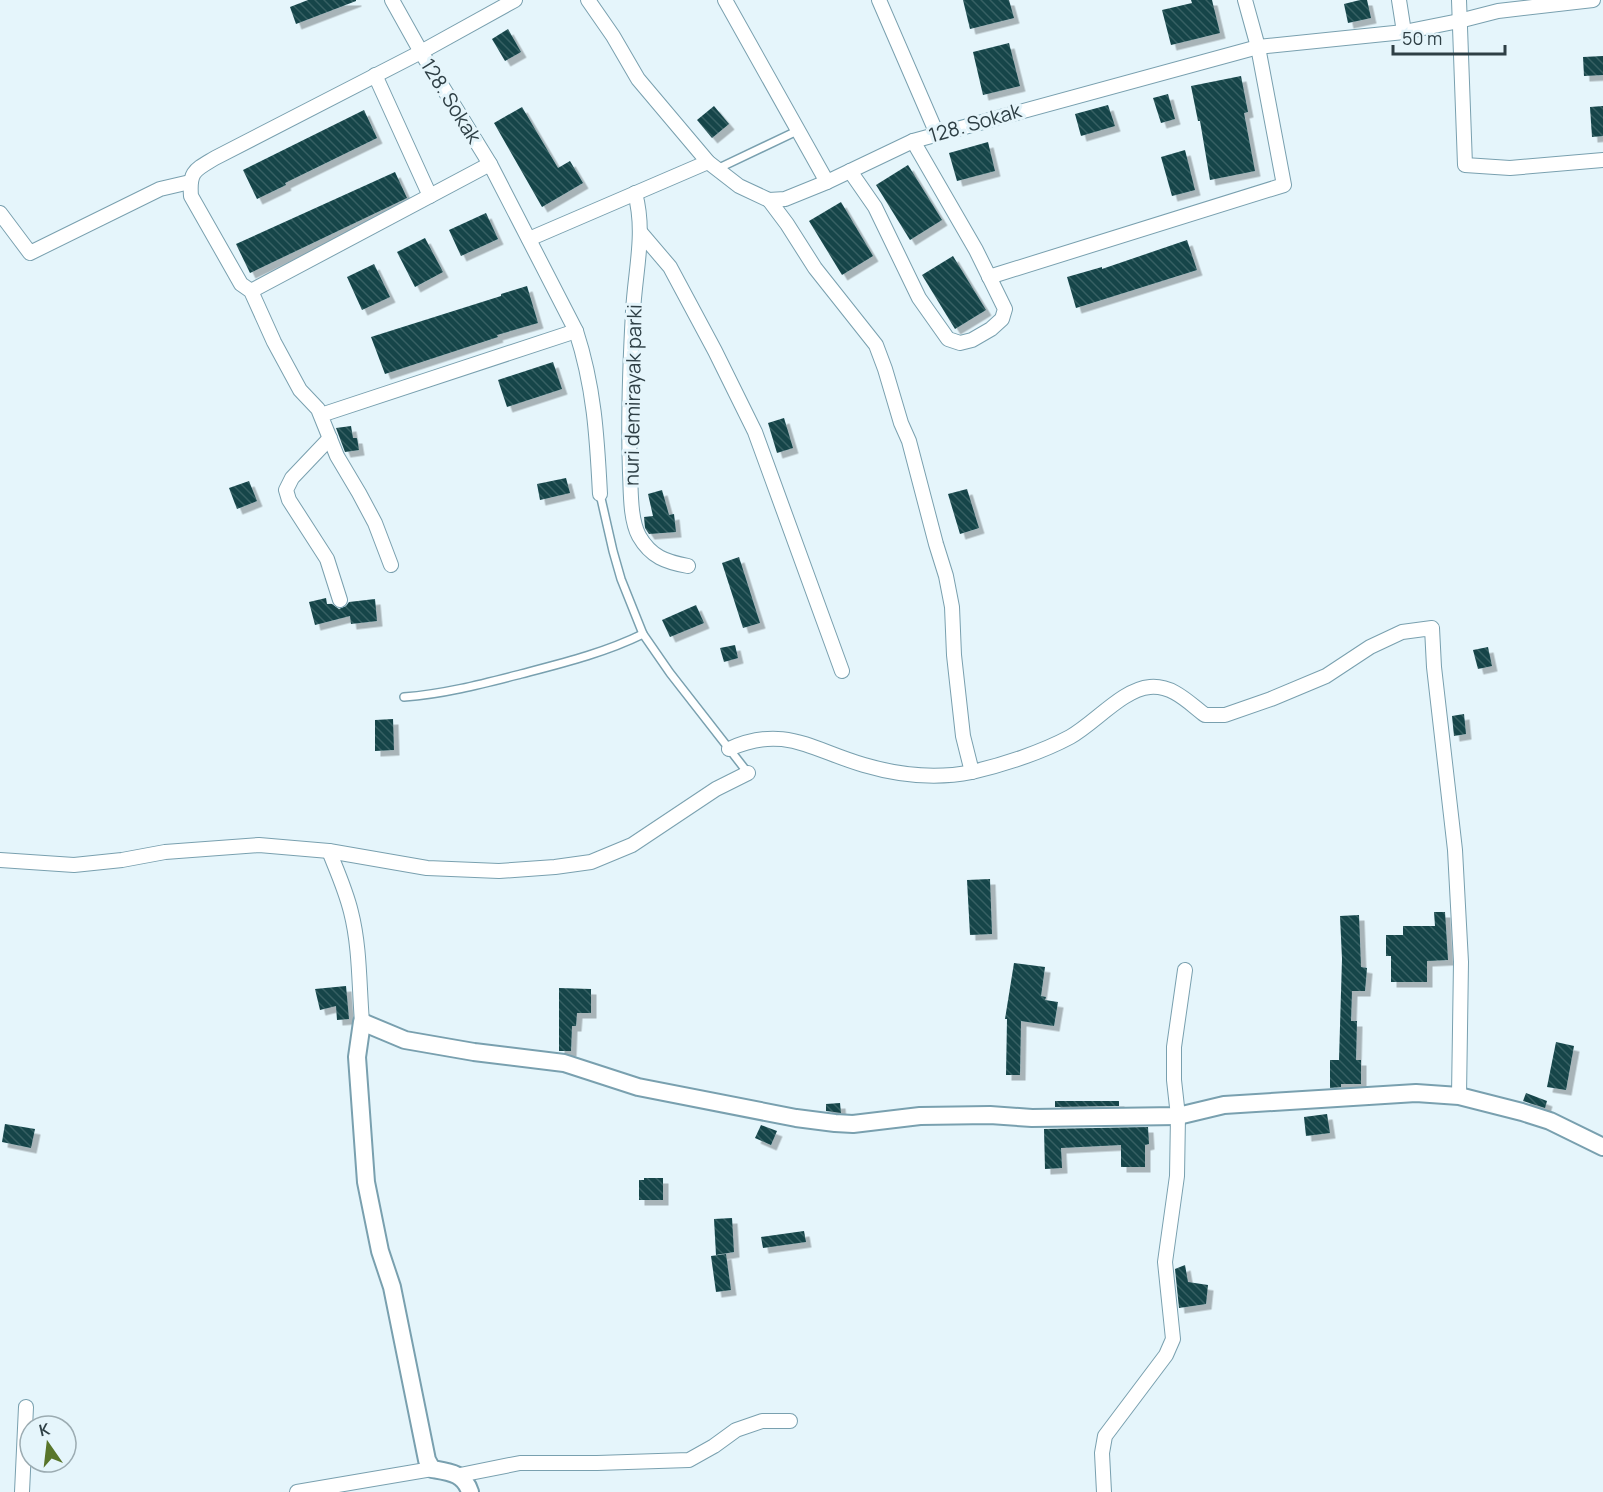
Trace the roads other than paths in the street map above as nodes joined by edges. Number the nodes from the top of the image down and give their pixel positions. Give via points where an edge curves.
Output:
1 (392, 0) edge
2 (515, 0) edge
3 (588, 0) edge
4 (725, 0) edge
5 (879, 0) edge
6 (1245, 0) edge
7 (1399, 0) edge
8 (1459, 0) edge
9 (1593, 0) edge
10 (1459, 21) junction
11 (1404, 32) junction
12 (1258, 47) junction
13 (421, 52) junction
14 (375, 75) junction
15 (799, 130) junction
16 (937, 134) junction
17 (913, 141) junction
18 (1603, 160) edge
19 (490, 164) junction
20 (712, 165) junction
21 (850, 171) junction
22 (190, 182) junction
23 (827, 182) junction
24 (635, 194) junction
25 (430, 196) junction
26 (769, 200) junction
27 (0, 213) edge
28 (640, 233) junction
29 (529, 239) junction
30 (989, 277) junction
31 (251, 291) junction
32 (576, 331) junction
33 (321, 415) junction
34 (330, 438) junction
35 (600, 494) joint
36 (391, 566) dead end
37 (688, 566) dead end
38 (340, 600) dead end
39 (643, 634) junction
40 (842, 671) dead end
41 (404, 697) dead end
42 (729, 749) junction
43 (972, 772) junction
44 (748, 773) joint
45 (329, 851) junction
46 (0, 860) edge
47 (1185, 970) dead end
48 (362, 1022) junction
49 (1459, 1096) junction
50 (1178, 1116) junction
51 (1603, 1147) edge
52 (27, 1407) dead end
53 (790, 1421) dead end
54 (432, 1468) junction
55 (460, 1475) junction
56 (22, 1492) edge
57 (297, 1492) edge
58 (470, 1492) edge
59 (1104, 1492) edge

1 - 13 street
2 - 13 street
3 - 20 street via 639,79
4 - 15 street
5 - 16 street
6 - 12 street
7 - 11 street
8 - 10 street
9 - 10 street, 128. Sokak via 1498,11
10 - 11 street, 128. Sokak
10 - 18 street via 1465,165 1510,168
11 - 12 street, 128. Sokak
12 - 16 street, 128. Sokak
12 - 30 street via 1284,185
13 - 14 street, 128. Sokak
13 - 19 street, 128. Sokak
14 - 22 street, 128. Sokak via 215,158 194,171
14 - 25 street
15 - 20 lane
15 - 23 street
16 - 17 street, 128. Sokak
17 - 21 street, 128. Sokak
17 - 30 street
19 - 25 street, 128. Sokak
19 - 29 street
20 - 24 street
20 - 26 street via 739,186
21 - 23 street, 128. Sokak
21 - 30 street via 875,207 919,298 948,339 960,343 972,340 1002,319 1005,309
22 - 27 street via 160,189 30,254
22 - 31 street via 190,196 241,284
23 - 26 street, 128. Sokak via 785,199
24 - 28 street, nuri demirayak parki
24 - 29 street
25 - 31 street, 128. Sokak
26 - 43 street via 815,268 876,345 885,369 946,576 963,736
28 - 37 street, nuri demirayak parki via 633,312 630,446 635,524 653,555
28 - 40 street via 670,267 755,432
29 - 32 street
31 - 33 street via 300,390
32 - 33 street
32 - 35 street via 593,394
33 - 34 street
34 - 36 street via 375,523
34 - 38 street via 292,478 286,490 327,560
35 - 39 lane via 621,579
39 - 41 lane via 607,650 467,688
39 - 42 lane
42 - 43 street via 761,738 780,738 896,772
42 - 44 lane
43 - 49 street via 1064,740 1136,690 1161,687 1180,695 1205,715 1225,714 1326,676 1370,647 1402,632 1432,628 1455,850 1462,999
44 - 45 street via 716,789 632,846 591,862 499,870 427,868
45 - 46 street via 260,845 165,852 74,865
45 - 48 street via 352,914
47 - 50 street via 1174,1047
48 - 50 street via 405,1040 564,1063 639,1087 796,1118 853,1124 920,1116
48 - 54 street via 357,1057 366,1182 392,1287 426,1461
49 - 50 street via 1416,1093 1246,1103
49 - 51 street via 1550,1121
50 - 59 street via 1177,1176 1165,1262 1173,1339 1106,1436 1102,1453
52 - 56 street
53 - 55 street via 762,1422 736,1430 689,1460 520,1463
54 - 55 street
54 - 57 street
55 - 58 street

